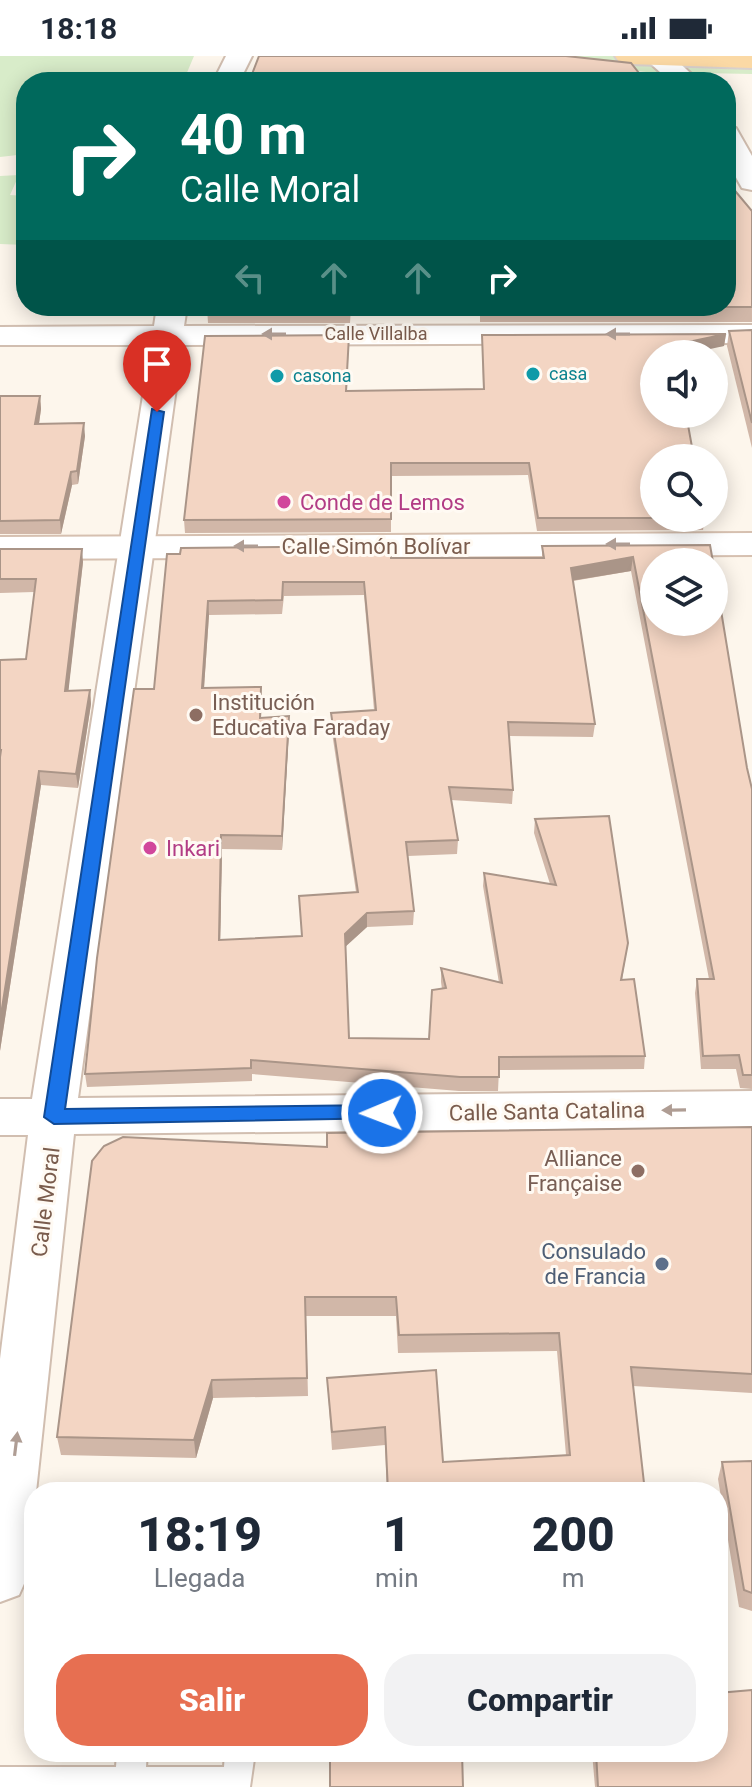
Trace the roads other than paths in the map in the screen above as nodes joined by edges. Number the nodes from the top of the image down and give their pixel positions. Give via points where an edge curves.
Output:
1 (629, 56) edge
2 (660, 59) junction
3 (752, 60) edge
4 (675, 72) edge
5 (736, 152) edge
6 (752, 182) edge
7 (171, 320) edge
8 (752, 334) edge
9 (0, 336) edge
10 (752, 544) edge
11 (136, 547) junction
12 (0, 548) edge
13 (752, 1109) edge
14 (0, 1117) edge
15 (54, 1117) junction
16 (0, 1577) edge
17 (240, 1762) edge
18 (131, 1766) edge
19 (0, 1782) edge

1 - 2 main road
2 - 3 main road
2 - 4 street
5 - 6 street
8 -> 7 street, Calle Villalba
7 - 9 street, Calle Villalba
7 - 11 street, Calle Moral
10 -> 11 street, Calle Simón Bolívar
11 - 12 street, Calle Simón Bolívar
11 - 15 street, Calle Moral
13 -> 15 street, Calle Santa Catalina
14 - 15 street, Calle Santa Catalina
16 -> 15 street, Calle Moral
17 - 18 lane via 239,1778 233,1782
18 - 19 lane

